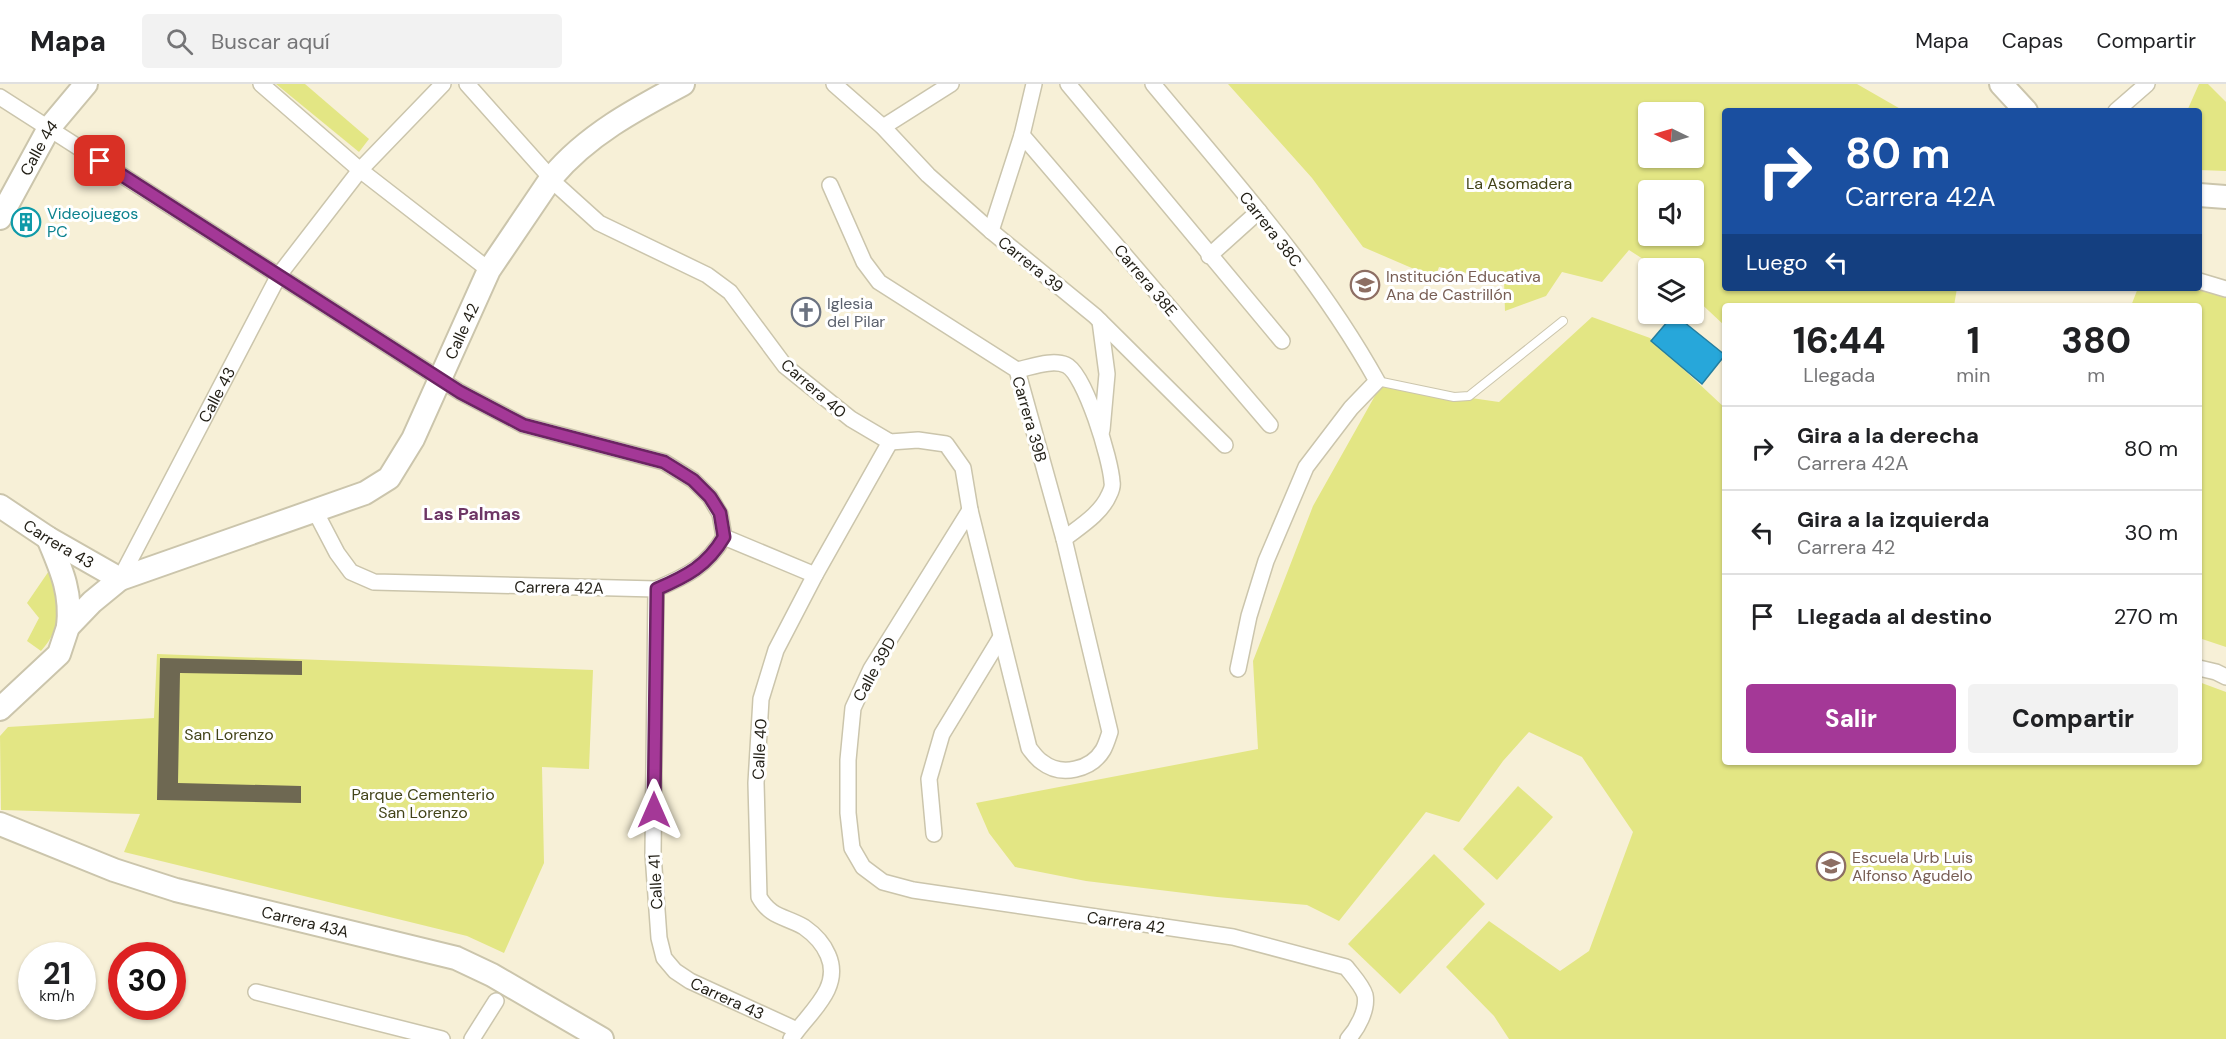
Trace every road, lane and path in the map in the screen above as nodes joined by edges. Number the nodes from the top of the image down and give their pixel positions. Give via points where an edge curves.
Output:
1 (86, 84) edge
2 (261, 84) edge
3 (443, 84) edge
4 (467, 84) edge
5 (683, 84) edge
6 (834, 84) edge
7 (951, 84) edge
8 (1034, 84) edge
9 (1068, 84) edge
10 (1153, 84) edge
11 (2001, 84) edge
12 (2146, 84) edge
13 (0, 97) edge
14 (2023, 108) edge
15 (2119, 108) edge
16 (883, 127) junction
17 (49, 128) junction
18 (1022, 135) junction
19 (360, 170) junction
20 (552, 177) junction
21 (830, 185) dead end
22 (2202, 195) edge
23 (2226, 197) edge
24 (1259, 211) junction
25 (0, 218) edge
26 (991, 231) junction
27 (1209, 256) junction
28 (489, 270) junction
29 (279, 275) junction
30 (2202, 282) edge
31 (2226, 289) edge
32 (1100, 321) junction
33 (1563, 321) dead end
34 (1282, 341) dead end
35 (1017, 370) junction
36 (440, 378) junction
37 (1377, 381) junction
38 (1270, 425) dead end
39 (1102, 433) junction
40 (890, 442) junction
41 (1225, 445) dead end
42 (0, 506) edge
43 (314, 509) junction
44 (970, 510) junction
45 (48, 537) junction
46 (724, 537) junction
47 (1064, 539) junction
48 (814, 575) junction
49 (120, 579) junction
50 (657, 589) junction
51 (68, 627) junction
52 (1001, 637) junction
53 (1238, 669) dead end
54 (2202, 669) edge
55 (2226, 677) edge
56 (4, 700) edge
57 (0, 824) edge
58 (934, 834) dead end
59 (852, 848) joint
60 (664, 958) joint
61 (256, 992) dead end
62 (496, 1001) dead end
63 (1352, 1034) edge
64 (794, 1035) edge
65 (442, 1039) edge
66 (472, 1039) edge
67 (602, 1039) edge

1 - 17 street, Calle 44
2 - 19 street
3 - 19 street, Calle 43
4 - 20 street, Carrera 40
5 - 20 street, Calle 42 via 631,111 586,144
6 - 16 street, Carrera 39
7 - 16 street
8 - 18 street
9 - 27 street
10 - 24 street, Carrera 38C
11 - 14 street
12 - 15 street
13 - 17 street
16 - 26 street, Carrera 39 via 928,175
17 - 25 street, Calle 44
17 - 29 street
18 - 26 street
18 - 38 street, Carrera 38E
19 - 28 street
19 - 29 street, Calle 43
20 - 28 street, Calle 42
20 - 40 street, Carrera 40 via 599,223 707,275 730,292 785,366 851,419
21 - 35 street, Carrera 39B via 864,262 879,282
22 - 23 street
24 - 27 street
24 - 37 street, Carrera 38C via 1352,335
26 - 32 street, Carrera 39
27 - 34 street
28 - 36 street, Calle 42
29 - 36 street
29 - 49 street, Calle 43
30 - 31 street
32 - 39 street via 1107,374
32 - 41 street, Carrera 39
33 - 37 lane via 1469,396 1454,397
35 - 39 street via 1056,362 1069,366
35 - 47 street, Carrera 39B
36 - 43 street, Calle 42 via 413,439 389,478 365,493
36 - 46 street via 523,425 664,462 693,480 710,497 720,513
37 - 53 street via 1306,467 1266,561
39 - 47 street via 1113,484 1109,496 1101,509
40 - 44 street via 946,444 963,468
40 - 48 street, Calle 40
42 - 45 street, Carrera 43
43 - 49 street, Calle 42
43 - 50 street, Carrera 42A via 351,572 374,582
44 - 52 street
44 - 59 street, Calle 39D via 871,669 853,708 848,760
45 - 49 street, Carrera 43
45 - 51 street via 66,582
46 - 48 street
46 - 50 street, Carrera 42A via 714,554 694,571
47 - 52 street, Carrera 39B via 1110,732 1104,749 1092,763 1075,770 1057,770 1041,762 1029,748
48 - 64 street, Calle 40 via 776,650 761,699 756,783 759,897 765,908 804,927 822,943 830,958 832,976 827,993
49 - 51 street, Calle 43
50 - 60 street, Calle 41 via 653,854
51 - 56 street, Calle 43 via 59,654
52 - 58 street via 942,734 930,779
54 - 55 street
57 - 67 street, Carrera 43A via 114,870 176,890 456,958
59 - 63 street, Carrera 42 via 863,867 883,882 913,890 1233,937 1346,967 1365,993 1365,1003
60 - 64 street, Carrera 43 via 690,981
61 - 65 street
62 - 66 street

